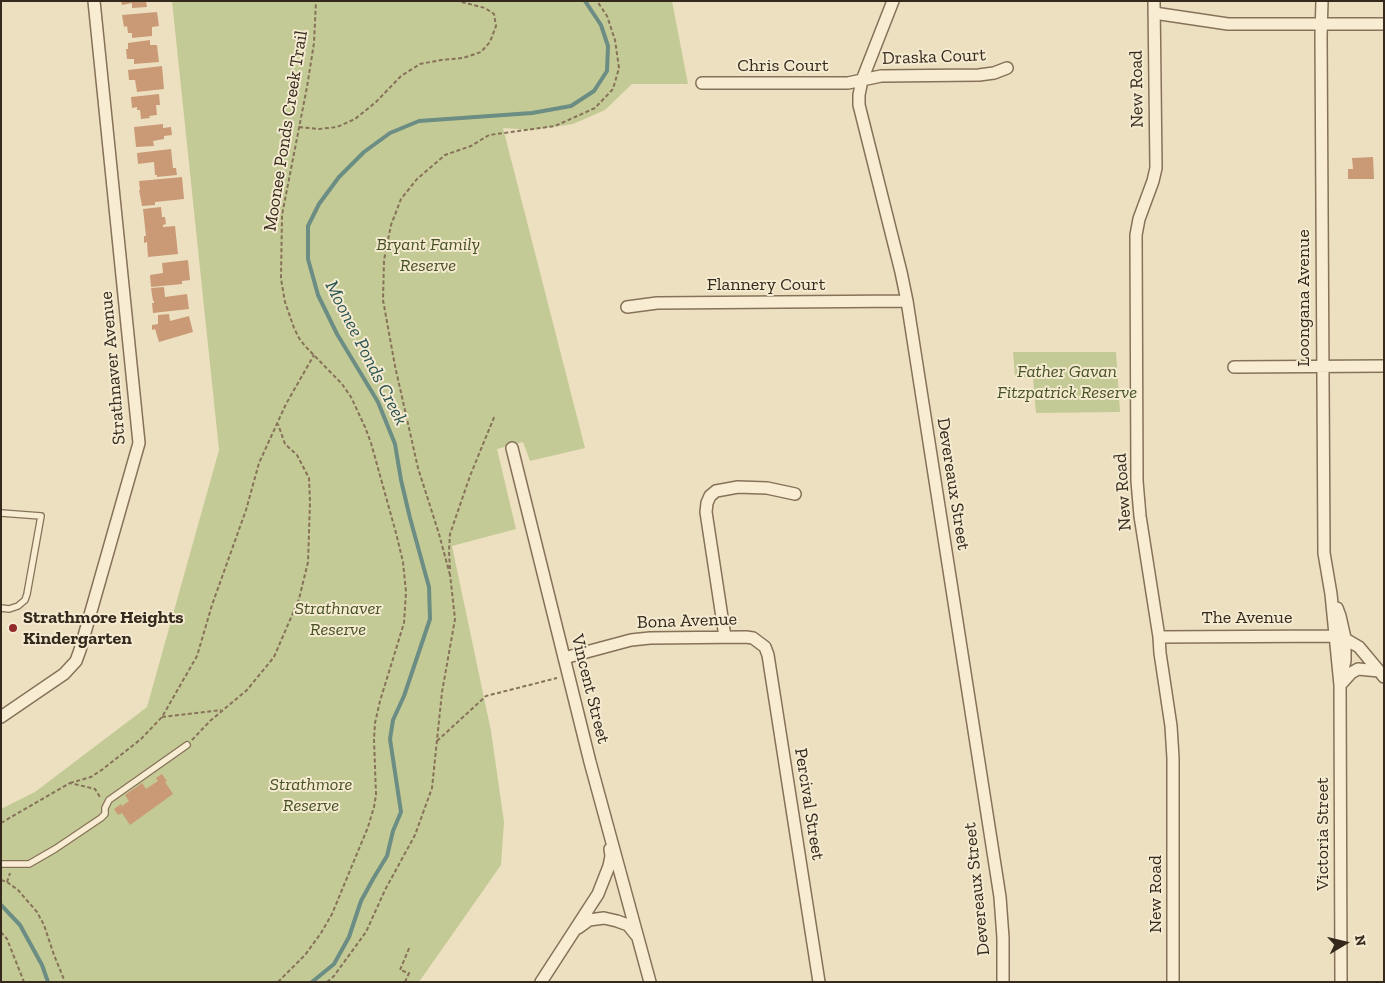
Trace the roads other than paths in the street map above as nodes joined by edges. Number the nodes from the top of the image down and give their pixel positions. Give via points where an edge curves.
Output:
1 (94, 1) edge
2 (892, 1) edge
3 (1322, 1) edge
4 (1154, 7) edge
5 (1321, 24) junction
6 (1384, 24) edge
7 (1007, 68) dead end
8 (862, 80) junction
9 (702, 83) dead end
10 (907, 301) junction
11 (627, 307) dead end
12 (1384, 366) edge
13 (1234, 367) dead end
14 (1322, 367) junction
15 (512, 448) dead end
16 (794, 494) dead end
17 (1, 513) edge
18 (1, 608) edge
19 (725, 637) junction
20 (1159, 637) junction
21 (1340, 637) junction
22 (753, 638) joint
23 (564, 658) junction
24 (1381, 674) edge
25 (1340, 686) junction
26 (1, 717) edge
27 (187, 745) road end
28 (608, 827) junction
29 (1, 864) edge
30 (574, 930) junction
31 (638, 938) junction
32 (1341, 981) edge
33 (541, 982) edge
34 (650, 982) edge
35 (819, 982) edge
36 (1003, 982) edge
37 (1173, 982) edge

1 - 26 street, Strathnaver Avenue via 139,443 76,661 64,674
2 - 8 street, Devereaux Street
3 - 5 street, Loongana Avenue
4 - 5 street via 1228,24
4 - 20 street, New Road via 1156,168 1136,235 1140,516
5 - 6 street
5 - 14 street, Loongana Avenue
7 - 8 street, Draska Court via 978,75 881,76
8 - 9 street, Chris Court via 848,83
8 - 10 street, Devereaux Street via 859,95 861,117
10 - 11 street, Flannery Court via 658,303
10 - 36 street, Devereaux Street via 1000,897
12 - 14 street
13 - 14 street
14 - 21 street, Loongana Avenue via 1324,553 1331,594 1340,616
15 - 23 street, Vincent Street
16 - 19 street via 755,487 723,489 710,496 706,512
17 - 18 lane via 41,516 25,600 18,606
19 - 22 street, Bona Avenue
19 - 23 street, Bona Avenue via 641,639
20 - 21 street, The Avenue
20 - 37 street, New Road via 1173,758
21 - 24 street via 1359,647
21 - 25 street, Victoria Street via 1345,661
22 - 35 street, Percival Street via 765,647 768,654
23 - 28 street, Vincent Street
24 - 25 street via 1358,669 1350,673
25 - 32 street, Victoria Street
27 - 29 lane via 109,800 104,816 55,849 29,864
28 - 30 street via 609,866 598,894
28 - 31 street, Vincent Street
30 - 31 street via 589,920 604,918 628,925
30 - 33 street
31 - 34 street, Vincent Street

